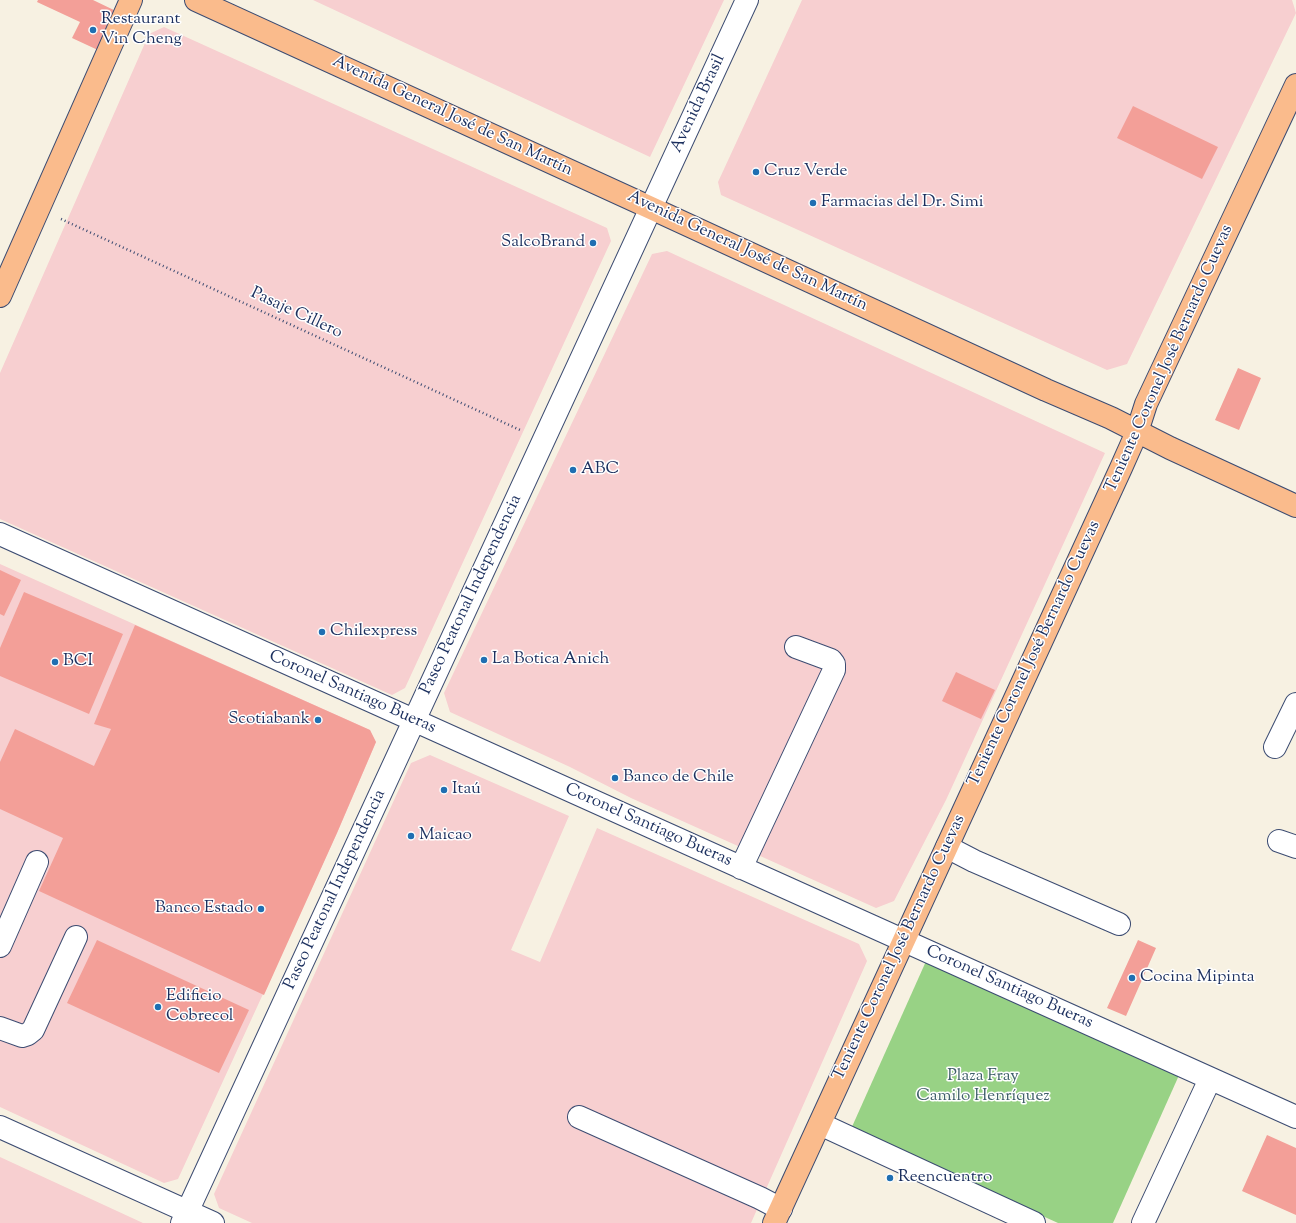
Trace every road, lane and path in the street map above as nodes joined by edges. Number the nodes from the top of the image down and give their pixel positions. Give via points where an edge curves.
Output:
1 (131, 0) edge
2 (196, 0) edge
3 (747, 0) edge
4 (1296, 85) edge
5 (651, 208) junction
6 (39, 209) junction
7 (0, 296) edge
8 (1137, 432) junction
9 (544, 440) junction
10 (1296, 506) edge
11 (0, 534) edge
12 (796, 647) dead end
13 (1296, 704) edge
14 (414, 721) junction
15 (1276, 746) dead end
16 (947, 847) junction
17 (37, 862) dead end
18 (741, 868) junction
19 (1119, 924) dead end
20 (76, 936) dead end
21 (903, 941) junction
22 (0, 946) edge
23 (0, 1028) edge
24 (1210, 1079) junction
25 (579, 1117) dead end
26 (1296, 1117) edge
27 (820, 1124) junction
28 (0, 1127) edge
29 (778, 1216) edge
30 (185, 1217) edge
31 (213, 1223) edge
32 (1034, 1223) edge
33 (1143, 1223) edge

1 - 6 main road
2 - 5 main road, Avenida General José de San Martín
3 - 5 street, Avenida Brasil
4 - 8 main road, Teniente Coronel José Bernardo Cuevas via 1146,404
5 - 8 main road, Avenida General José de San Martín
5 - 9 street, Paseo Peatonal Independencia
6 - 7 main road
6 - 9 path, Pasaje Cillero
8 - 10 main road, Avenida General José de San Martín
8 - 16 main road, Teniente Coronel José Bernardo Cuevas
9 - 14 street, Paseo Peatonal Independencia
11 - 14 street, Coronel Santiago Bueras
12 - 18 street via 831,660 834,670
13 - 15 street
14 - 18 street, Coronel Santiago Bueras
14 - 30 street, Paseo Peatonal Independencia
16 - 19 street
16 - 21 main road, Teniente Coronel José Bernardo Cuevas
17 - 22 street
18 - 21 street, Coronel Santiago Bueras
20 - 23 street via 33,1030 22,1036
21 - 24 street, Coronel Santiago Bueras
21 - 27 main road, Teniente Coronel José Bernardo Cuevas
24 - 26 street, Coronel Santiago Bueras
24 - 33 street
25 - 29 street via 760,1198
27 - 29 main road, Teniente Coronel José Bernardo Cuevas
27 - 32 street
28 - 30 street
30 - 31 street

